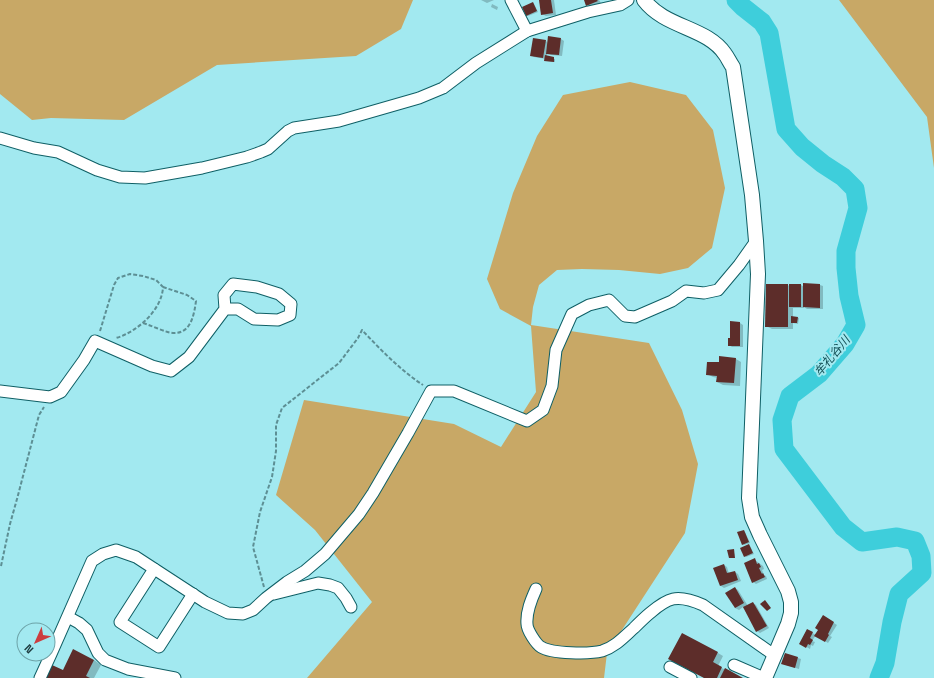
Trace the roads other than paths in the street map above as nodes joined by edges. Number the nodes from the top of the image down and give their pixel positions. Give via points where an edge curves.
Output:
1 (512, 0) edge
2 (628, 0) edge
3 (644, 0) edge
4 (527, 31) junction
5 (0, 138) edge
6 (756, 241) junction
7 (225, 309) junction
8 (0, 391) edge
9 (154, 568) junction
10 (536, 589) dead end
11 (193, 594) junction
12 (268, 596) junction
13 (351, 607) dead end
14 (68, 617) junction
15 (774, 655) junction
16 (734, 665) dead end
17 (670, 667) dead end
18 (40, 678) edge
19 (175, 678) edge
20 (691, 678) edge
21 (764, 678) edge

1 - 4 street
2 - 4 street via 620,5
3 - 6 street via 652,10 665,19 716,44 733,67 752,195
4 - 5 street via 435,92 339,121 294,128 268,149 202,168 145,178 120,177 97,170 58,152
6 - 12 street via 718,290 704,293 686,291 672,301 635,317 625,316 609,300 589,304 572,314 556,350 552,386 543,410 527,421 454,391 431,391 360,514 325,554
6 - 15 street via 758,282 748,498 760,535 792,602 788,624
7 - 7 street via 224,295 233,284 257,287 278,294 291,304 290,315 278,320 254,319 238,309
7 - 8 street via 188,357 171,371 152,366 100,343 61,392 50,397
9 - 11 street
9 - 11 street via 120,622 159,647
9 - 14 street via 136,557 116,550 103,554 92,561
10 - 15 street via 528,610 527,626 541,647 557,652 602,651 616,644 662,604 673,599 684,599 703,605
11 - 12 street via 228,613 243,614 254,610
12 - 13 street via 318,583 338,588
14 - 18 street
14 - 19 street via 87,630 98,653 105,660 128,669
15 - 21 street
16 - 21 street
17 - 20 street

